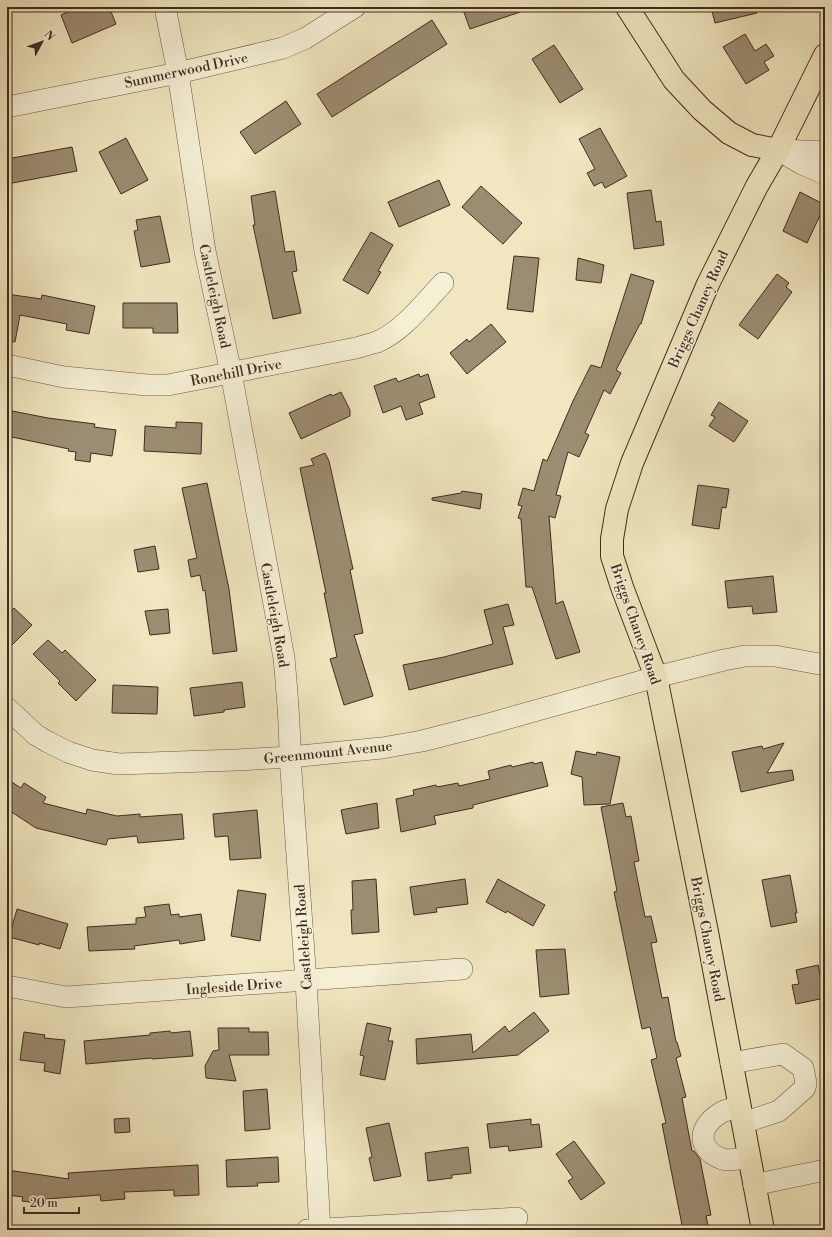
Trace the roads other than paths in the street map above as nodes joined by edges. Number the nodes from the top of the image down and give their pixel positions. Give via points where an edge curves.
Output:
1 (165, 7) edge
2 (356, 7) edge
3 (627, 7) edge
4 (825, 55) edge
5 (178, 73) junction
6 (7, 107) edge
7 (778, 150) junction
8 (825, 152) edge
9 (825, 174) edge
10 (443, 283) dead end
11 (7, 365) edge
12 (231, 373) junction
13 (825, 665) edge
14 (656, 677) junction
15 (7, 708) edge
16 (290, 757) junction
17 (462, 969) dead end
18 (306, 981) junction
19 (7, 986) edge
20 (731, 1063) junction
21 (741, 1115) junction
22 (749, 1157) junction
23 (825, 1170) edge
24 (754, 1185) junction
25 (516, 1218) dead end
26 (315, 1230) edge
27 (763, 1230) edge

1 - 5 street, Castleleigh Road
2 - 5 street, Summerwood Drive via 306,38 283,48
3 - 7 main road via 674,80 702,110 729,133 746,142
4 - 7 main road, Briggs Chaney Road
5 - 6 street, Summerwood Drive
5 - 12 street, Castleleigh Road via 205,251
7 - 8 street
7 - 9 street
7 - 14 main road, Briggs Chaney Road via 708,284 632,463 617,509 612,556
10 - 12 street, Ronehill Drive via 401,327 376,342
11 - 12 street, Ronehill Drive via 64,377 147,386 168,385
12 - 16 street, Castleleigh Road via 284,658 290,718
13 - 14 street, Greenmount Avenue via 775,656 746,656
14 - 16 street, Greenmount Avenue via 422,741 382,748
14 - 20 main road, Briggs Chaney Road
15 - 16 street, Greenmount Avenue via 36,735 68,752 92,760 119,764
16 - 18 street, Castleleigh Road
17 - 18 street, Ingleside Drive
18 - 19 street, Ingleside Drive via 66,997
18 - 26 street, Castleleigh Road
20 - 21 main road, Briggs Chaney Road
20 - 21 street via 783,1054 803,1068 806,1083 805,1088 779,1111
21 - 22 main road, Briggs Chaney Road
21 - 22 street via 723,1112 714,1118 706,1127 703,1135 704,1144 718,1157 728,1160
22 - 24 main road, Briggs Chaney Road
23 - 24 street
24 - 27 main road, Briggs Chaney Road
25 - 26 street

